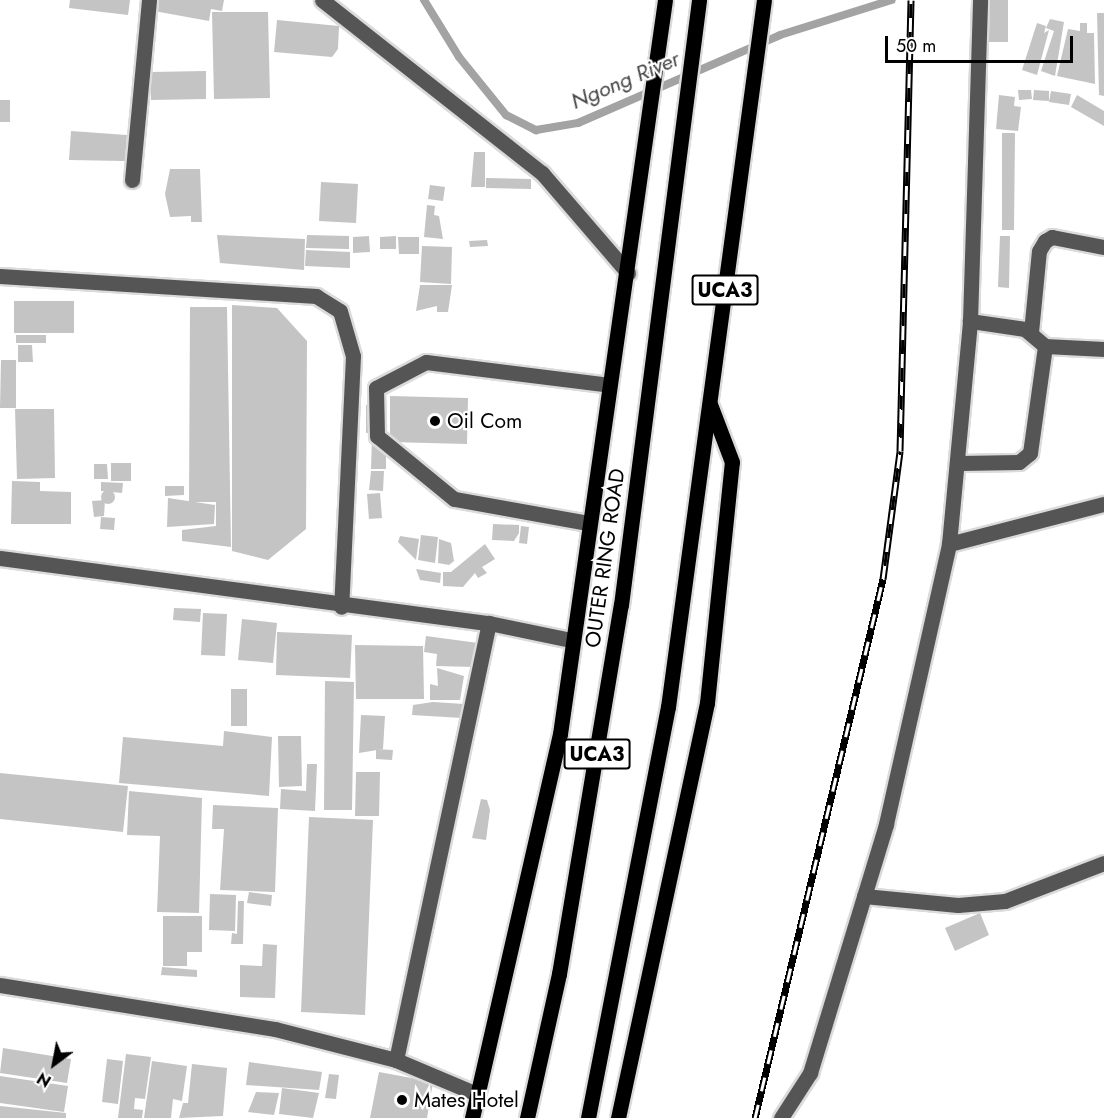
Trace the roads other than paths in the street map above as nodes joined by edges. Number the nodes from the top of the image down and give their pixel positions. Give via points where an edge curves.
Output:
1 (149, 0) edge
2 (322, 0) edge
3 (764, 0) edge
4 (980, 0) edge
5 (699, 1) edge
6 (664, 6) edge
7 (132, 180) dead end
8 (1104, 247) edge
9 (628, 273) junction
10 (0, 276) edge
11 (970, 321) junction
12 (1031, 332) junction
13 (1045, 346) junction
14 (1104, 349) edge
15 (610, 385) junction
16 (710, 404) junction
17 (960, 463) junction
18 (1104, 504) edge
19 (588, 523) junction
20 (949, 544) junction
21 (0, 558) edge
22 (341, 607) junction
23 (489, 623) junction
24 (571, 640) junction
25 (1104, 863) edge
26 (864, 896) junction
27 (0, 985) edge
28 (396, 1060) junction
29 (477, 1094) junction
30 (472, 1118) edge
31 (527, 1118) edge
32 (588, 1118) edge
33 (618, 1118) edge
34 (781, 1118) edge

1 - 7 street
2 - 9 street via 542,173
3 - 16 main road, UCA3
4 - 11 street via 980,108
5 - 31 main road, OUTER RING ROAD / UCA3 via 618,628 559,974
6 - 9 main road, UCA3
8 - 12 street via 1052,237 1046,241 1039,251
9 - 15 main road, UCA3
10 - 22 street via 316,296 340,311 354,356
11 - 12 street
11 - 17 street
12 - 13 street
13 - 14 street
13 - 17 street via 1030,453 1019,462
15 - 19 main road, UCA3
15 - 19 street via 426,363 376,388 377,436 454,500
16 - 32 main road, UCA3 via 661,752
16 - 33 main road, UCA3 via 732,462 707,703
17 - 20 street
18 - 20 street
19 - 24 main road, UCA3
20 - 26 street via 886,824
21 - 22 street
22 - 23 street
23 - 24 street
23 - 28 street
24 - 29 main road, UCA3 via 560,734
25 - 26 street via 1005,901 958,905
26 - 34 street via 810,1073
27 - 28 street via 275,1029
28 - 29 street
29 - 30 main road, UCA3

